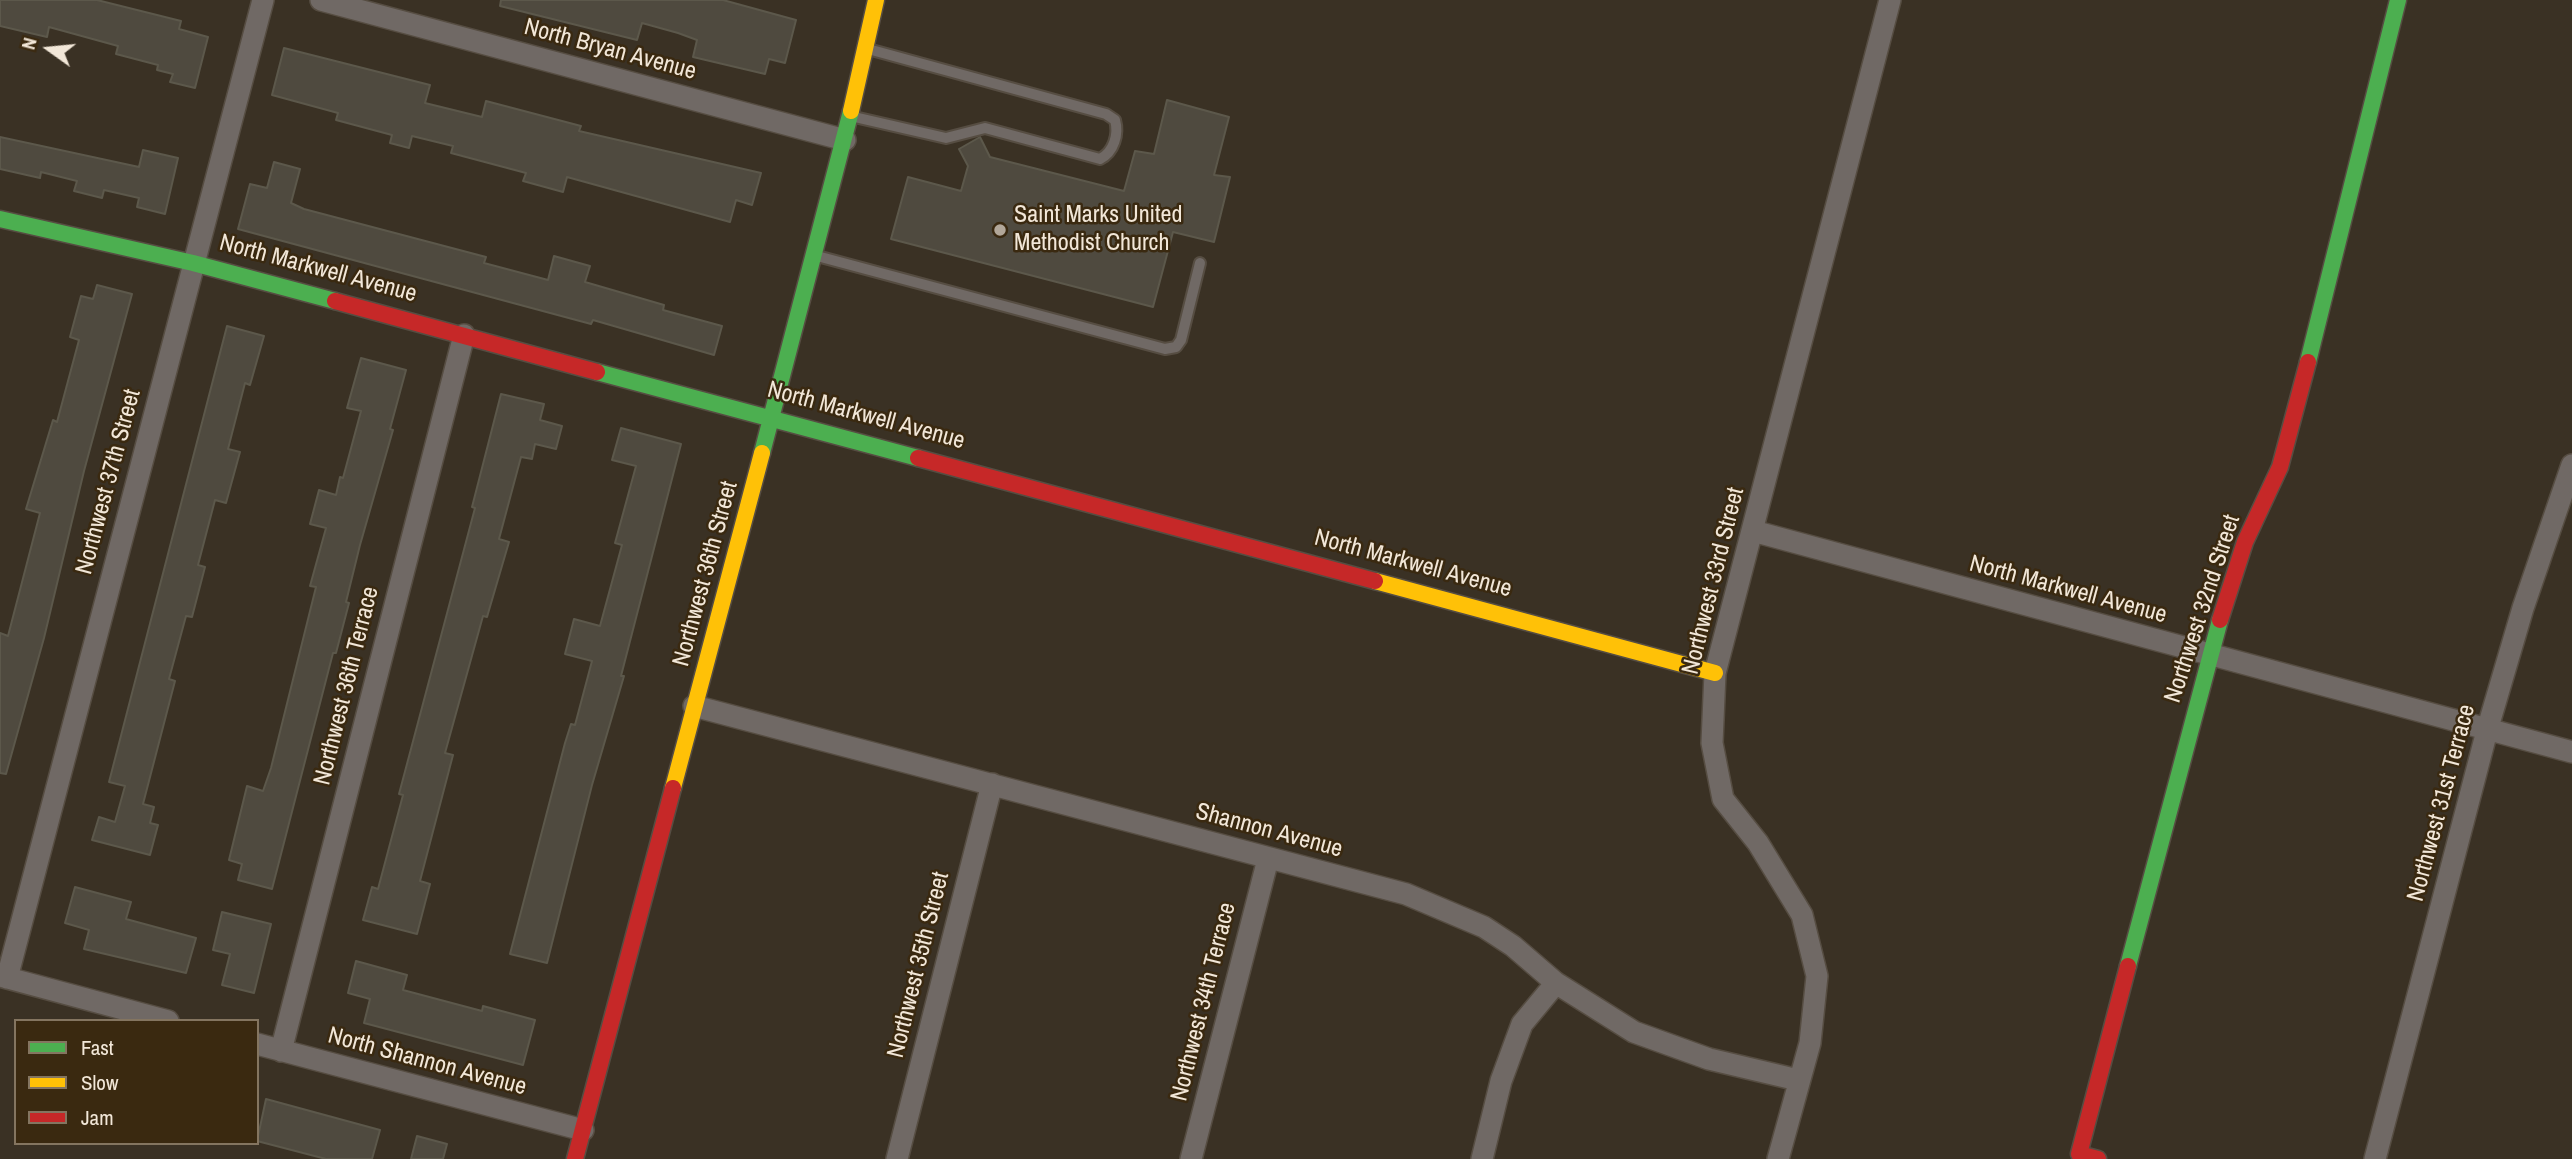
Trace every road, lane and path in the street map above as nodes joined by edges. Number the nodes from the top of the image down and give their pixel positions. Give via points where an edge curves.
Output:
1 (263, 0) edge
2 (321, 0) edge
3 (876, 0) edge
4 (1890, 0) edge
5 (2399, 0) edge
6 (865, 48) junction
7 (850, 116) junction
8 (845, 140) junction
9 (0, 219) edge
10 (814, 255) junction
11 (192, 262) junction
12 (1200, 263) dead end
13 (464, 335) junction
14 (771, 418) junction
15 (2572, 465) edge
16 (1753, 531) junction
17 (2208, 656) junction
18 (1715, 673) junction
19 (694, 706) junction
20 (2488, 727) junction
21 (2572, 752) edge
22 (992, 784) junction
23 (1268, 859) junction
24 (4, 977) edge
25 (1556, 983) junction
26 (161, 1019) edge
27 (259, 1045) edge
28 (281, 1051) junction
29 (1798, 1080) junction
30 (583, 1130) junction
31 (575, 1159) edge
32 (897, 1159) edge
33 (1191, 1159) edge
34 (1482, 1159) edge
35 (1778, 1159) edge
36 (2098, 1159) edge
37 (2375, 1159) edge

1 - 11 street, Northwest 37th Street
2 - 8 street, North Bryan Avenue
3 - 6 street, Northwest 36th Street
4 - 16 street, Northwest 33rd Street
5 - 17 street, Northwest 32nd Street via 2289,439 2245,542
6 - 7 street, Northwest 36th Street
6 - 7 lane via 1106,114 1115,120 1116,137 1109,153 1100,159 985,128 946,138
7 - 8 street, Northwest 36th Street
8 - 10 street, Northwest 36th Street
9 - 11 street, North Markwell Avenue
10 - 12 lane via 1166,349 1181,340
10 - 14 street, Northwest 36th Street
11 - 13 street, North Markwell Avenue
11 - 24 street, Northwest 37th Street
13 - 14 street, North Markwell Avenue
13 - 28 street, Northwest 36th Terrace
14 - 18 street, North Markwell Avenue
14 - 19 street, Northwest 36th Street
15 - 20 street, Northwest 31st Terrace
16 - 17 street, North Markwell Avenue
16 - 18 street, Northwest 33rd Street
17 - 20 street, North Markwell Avenue
17 - 36 street, Northwest 32nd Street via 2079,1154
18 - 29 street, Northwest 33rd Street via 1712,743 1723,799 1758,843 1802,915 1817,976 1810,1043
19 - 22 street, Shannon Avenue
19 - 30 street, Northwest 36th Street
20 - 21 street, North Markwell Avenue
20 - 37 street, Northwest 31st Terrace
22 - 23 street, Shannon Avenue
22 - 32 street, Northwest 35th Street
23 - 25 street, Shannon Avenue via 1406,894 1453,912 1514,946
23 - 33 street, Northwest 34th Terrace
24 - 26 street
25 - 29 street, Shannon Avenue via 1634,1032 1709,1059
25 - 34 street via 1522,1024 1501,1081
27 - 28 street, North Shannon Avenue
28 - 30 street, North Shannon Avenue
29 - 35 street, Northwest 33rd Street
30 - 31 street, Northwest 36th Street

